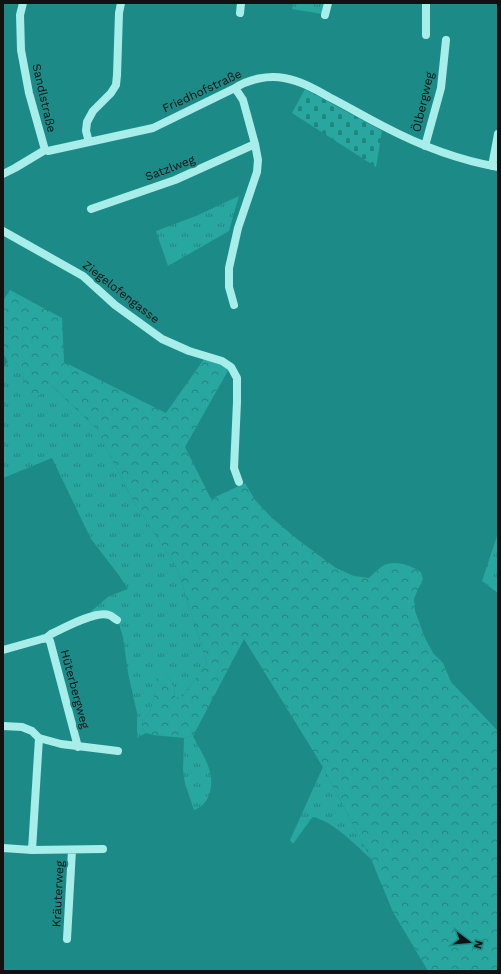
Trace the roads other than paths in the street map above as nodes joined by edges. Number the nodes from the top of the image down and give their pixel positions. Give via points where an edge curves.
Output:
1 (23, 3) edge
2 (121, 3) edge
3 (241, 3) edge
4 (328, 3) edge
5 (426, 3) edge
6 (240, 13) dead end
7 (325, 15) dead end
8 (426, 35) dead end
9 (446, 40) dead end
10 (235, 88) junction
11 (498, 134) edge
12 (89, 142) junction
13 (255, 144) junction
14 (425, 146) junction
15 (45, 150) junction
16 (495, 167) edge
17 (3, 174) edge
18 (91, 209) dead end
19 (3, 231) edge
20 (234, 305) dead end
21 (239, 482) dead end
22 (117, 620) dead end
23 (46, 638) junction
24 (3, 650) edge
25 (3, 726) edge
26 (39, 738) junction
27 (78, 747) junction
28 (118, 751) dead end
29 (3, 848) edge
30 (103, 849) dead end
31 (32, 850) junction
32 (72, 850) junction
33 (67, 939) dead end

1 - 15 street, Sandlstraße via 20,15 21,50
2 - 12 street via 116,85 93,111 87,122
3 - 6 street
4 - 7 street
5 - 8 street
9 - 14 street, Ölbergweg via 441,88
10 - 12 street, Friedhofstraße via 153,128
10 - 13 street via 242,100
10 - 14 street, Friedhofstraße via 266,77 284,78 307,85
11 - 16 street
12 - 15 street, Friedhofstraße
13 - 18 street, Satzlweg via 174,180
13 - 20 street via 257,172 238,228 229,268 229,287
14 - 16 street, Friedhofstraße
15 - 17 street, Sandlstraße
19 - 21 street, Ziegelofengasse via 83,276 115,306 162,339 222,361 231,367 237,378 234,468
22 - 23 street, Hüterbergweg via 105,614 90,616
23 - 24 street, Hüterbergweg
23 - 27 street, Hüterbergweg via 50,641
25 - 26 street, Hüterbergweg via 22,727 32,731
26 - 27 street, Hüterbergweg
26 - 31 street
27 - 28 street, Hüterbergweg
29 - 31 street
30 - 32 street
31 - 32 street
32 - 33 street, Kräuterweg

